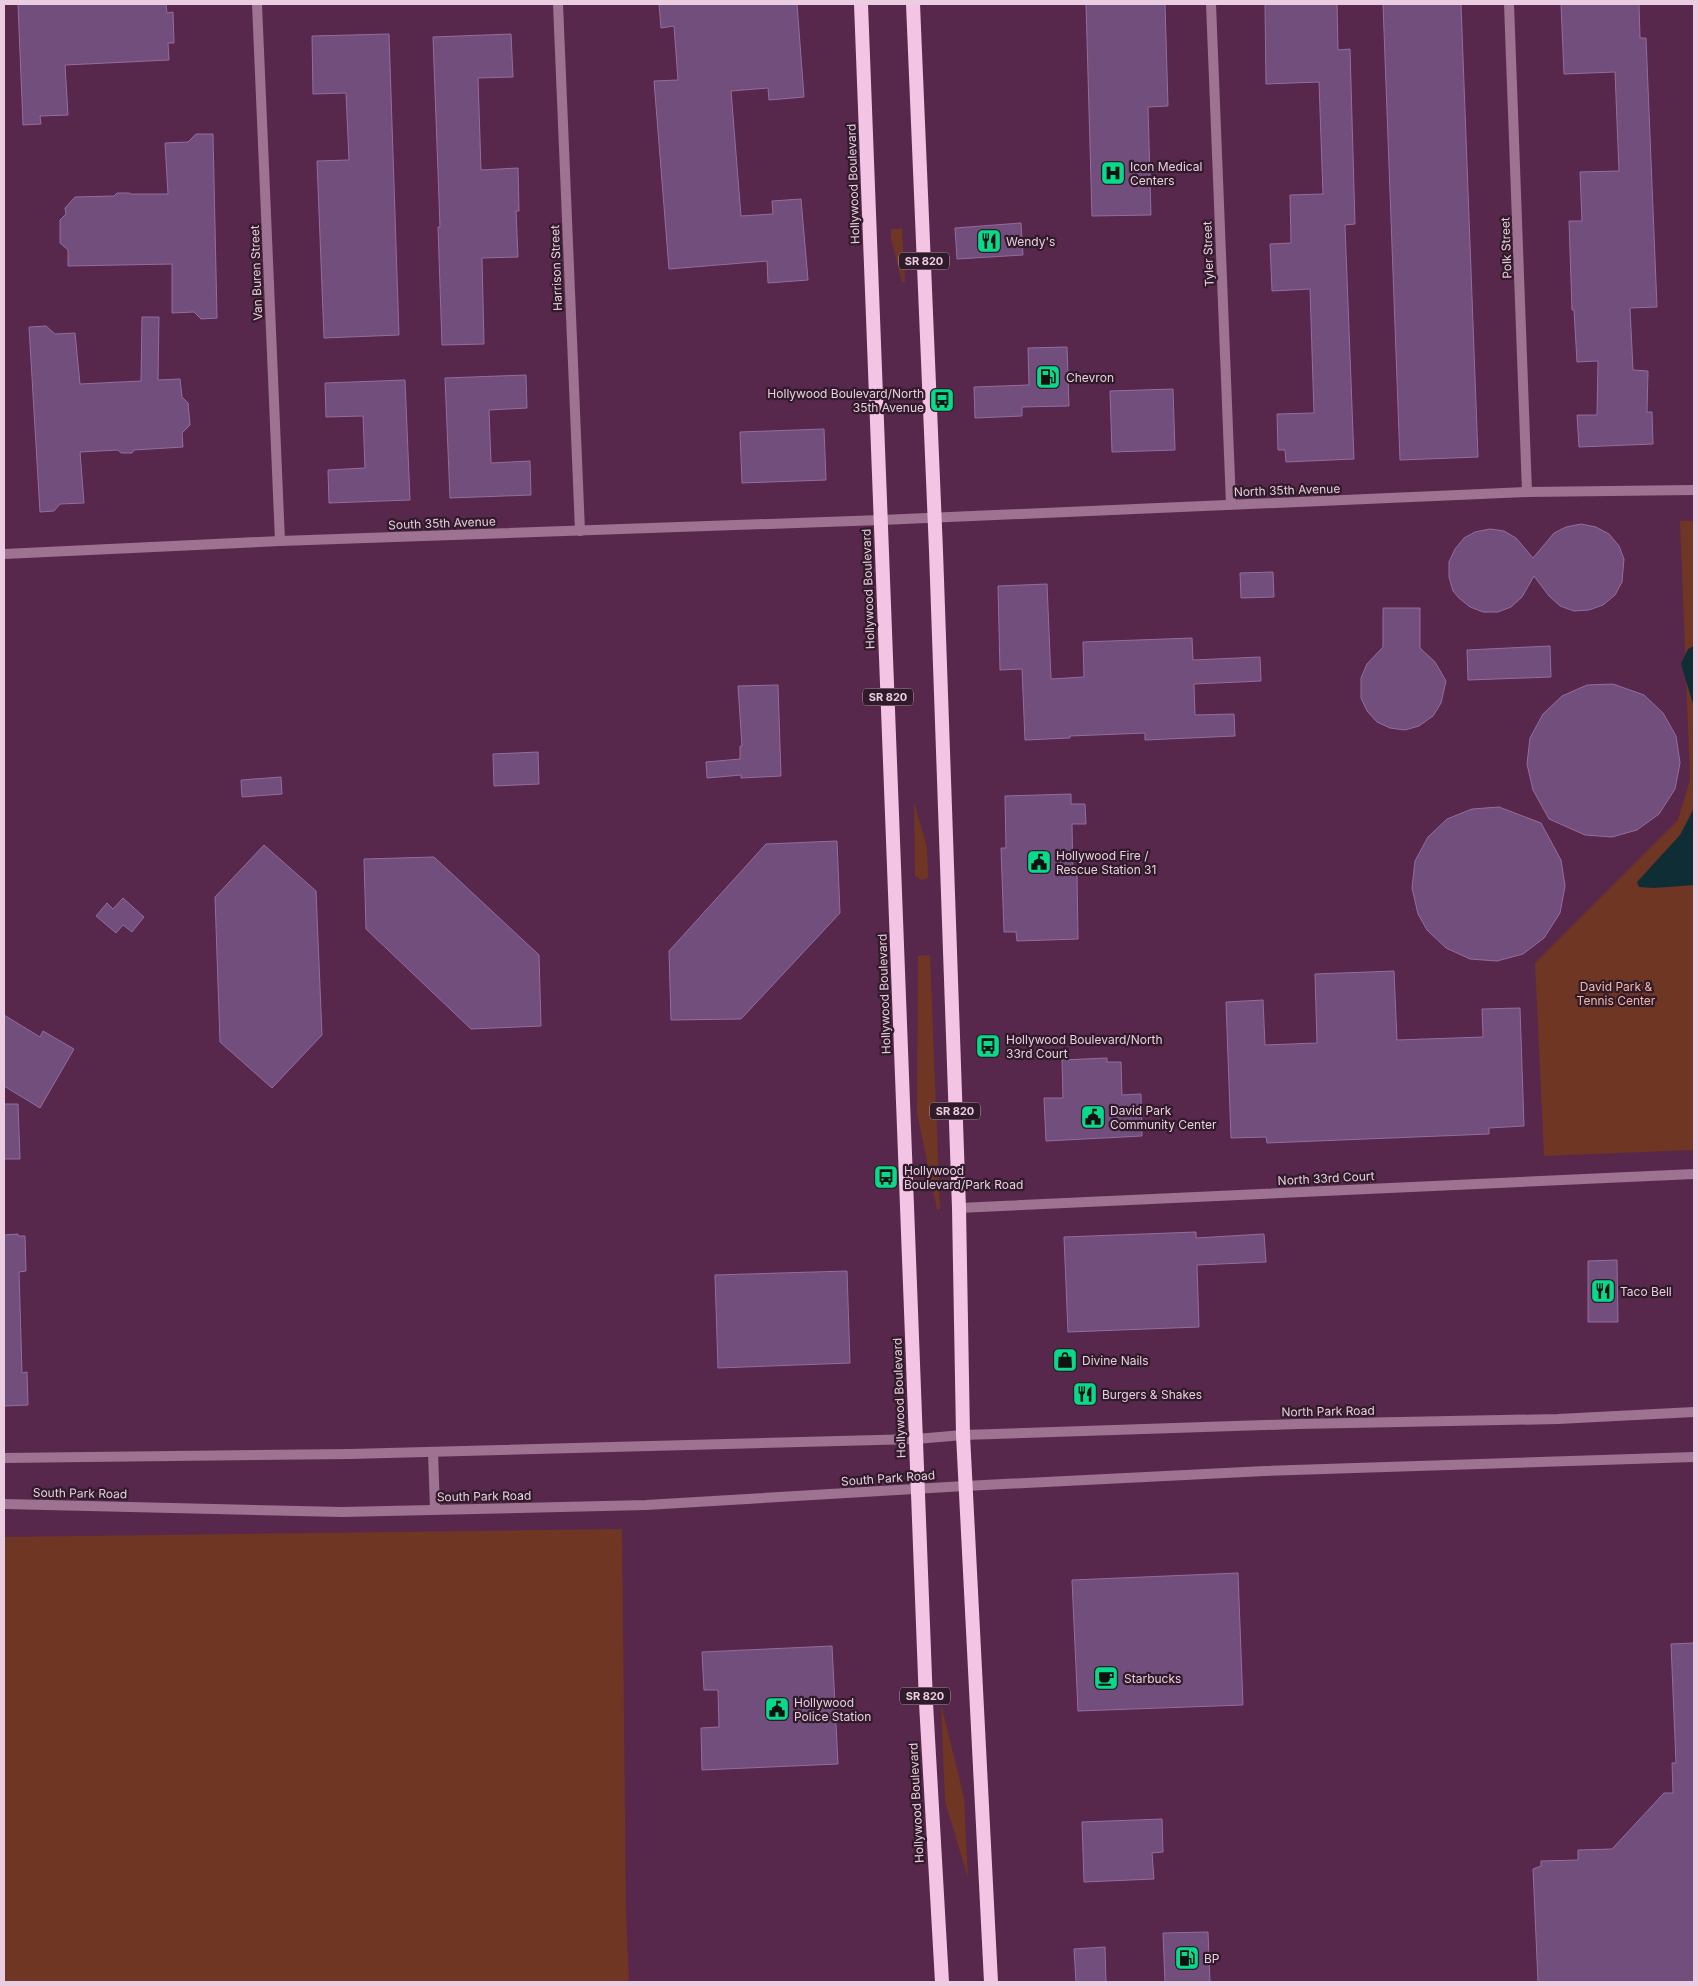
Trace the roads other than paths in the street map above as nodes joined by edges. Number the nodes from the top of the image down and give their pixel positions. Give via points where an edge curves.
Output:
1 (257, 4) edge
2 (558, 4) edge
3 (861, 4) edge
4 (914, 4) edge
5 (1211, 4) edge
6 (1509, 4) edge
7 (1694, 490) edge
8 (1527, 492) junction
9 (1231, 504) junction
10 (935, 518) junction
11 (881, 520) junction
12 (580, 531) junction
13 (280, 541) junction
14 (4, 554) edge
15 (1694, 1174) edge
16 (959, 1208) junction
17 (1694, 1412) edge
18 (963, 1435) junction
19 (916, 1439) junction
20 (433, 1452) junction
21 (1694, 1457) edge
22 (4, 1458) edge
23 (965, 1486) junction
24 (918, 1489) junction
25 (4, 1504) edge
26 (435, 1510) junction
27 (942, 1982) edge
28 (991, 1982) edge

1 - 13 street, Van Buren Street
2 - 12 street, Harrison Street
3 - 11 highway, Hollywood Boulevard / SR 820
4 - 10 highway, SR 820
5 - 9 street, Tyler Street
6 - 8 street, Polk Street
7 - 8 street, North 35th Avenue
8 - 9 street, North 35th Avenue
9 - 10 street, North 35th Avenue
10 - 11 street, North 35th Avenue
10 - 16 highway, SR 820
11 - 12 street, South 35th Avenue
11 - 19 highway, Hollywood Boulevard / SR 820
12 - 13 street, South 35th Avenue
13 - 14 street, South 35th Avenue
15 - 16 street, North 33rd Court
16 - 18 highway, SR 820
17 - 18 street, North Park Road via 1558,1419
18 - 19 street
18 - 23 highway, SR 820
19 - 20 street
19 - 24 highway, Hollywood Boulevard / SR 820
20 - 22 street
20 - 26 street
21 - 23 street via 1265,1471
23 - 24 street, South Park Road
23 - 28 highway, SR 820
24 - 26 street, South Park Road via 646,1504
24 - 27 highway, Hollywood Boulevard / SR 820
25 - 26 street, South Park Road via 342,1512

